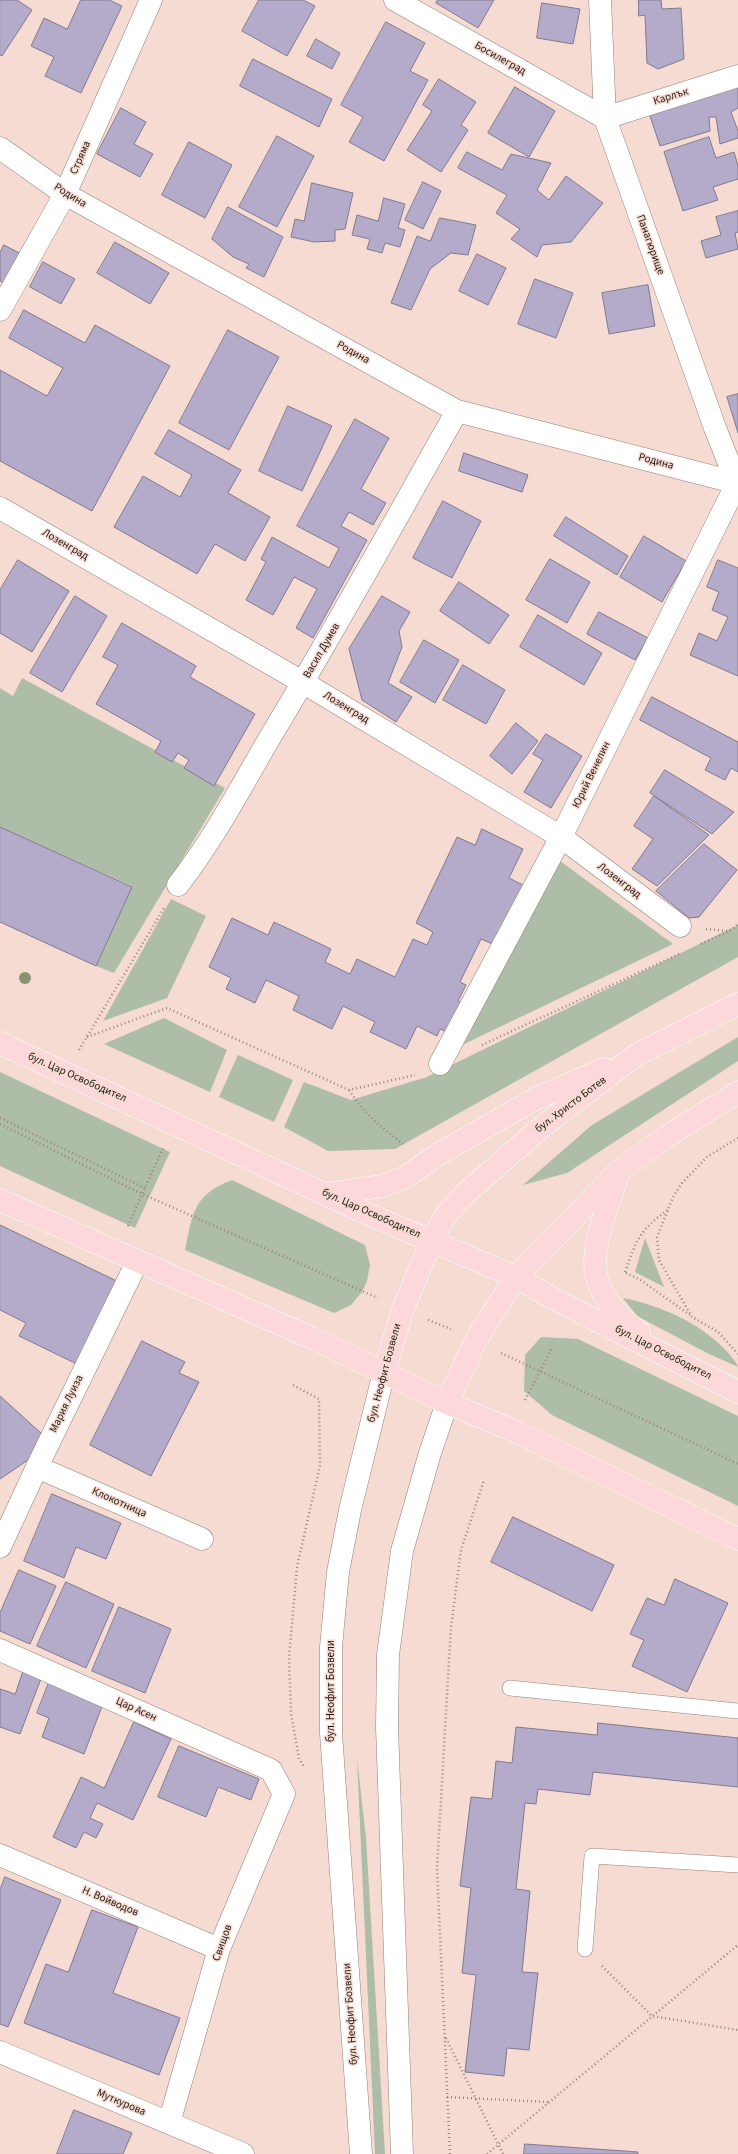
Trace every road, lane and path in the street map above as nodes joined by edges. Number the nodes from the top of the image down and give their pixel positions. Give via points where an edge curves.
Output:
1 (151, 0) edge
2 (395, 0) edge
3 (600, 0) edge
4 (738, 76) edge
5 (605, 118) junction
6 (0, 148) edge
7 (65, 194) junction
8 (0, 310) edge
9 (457, 411) junction
10 (737, 483) edge
11 (0, 508) edge
12 (304, 683) junction
13 (561, 837) junction
14 (178, 886) joint
15 (738, 924) edge
16 (680, 926) dead end
17 (700, 944) dead end
18 (685, 951) dead end
19 (738, 1004) edge
20 (87, 1037) junction
21 (0, 1043) edge
22 (636, 1055) junction
23 (440, 1064) junction
24 (65, 1072) junction
25 (349, 1090) junction
26 (738, 1092) edge
27 (0, 1118) edge
28 (0, 1124) edge
29 (738, 1138) edge
30 (403, 1144) dead end
31 (619, 1170) junction
32 (151, 1175) dead end
33 (145, 1188) junction
34 (142, 1194) junction
35 (327, 1194) junction
36 (0, 1200) edge
37 (668, 1210) junction
38 (432, 1240) junction
39 (115, 1252) junction
40 (137, 1262) junction
41 (516, 1277) junction
42 (403, 1308) junction
43 (692, 1317) junction
44 (476, 1340) junction
45 (552, 1348) dead end
46 (738, 1354) edge
47 (684, 1364) junction
48 (384, 1372) junction
49 (539, 1372) junction
50 (738, 1392) edge
51 (525, 1400) dead end
52 (447, 1403) junction
53 (738, 1464) edge
54 (36, 1467) junction
55 (484, 1480) dead end
56 (202, 1539) dead end
57 (738, 1539) edge
58 (0, 1547) edge
59 (0, 1650) edge
60 (510, 1688) dead end
61 (738, 1711) edge
62 (271, 1770) joint
63 (0, 1855) edge
64 (738, 1865) edge
65 (738, 1945) edge
66 (219, 1949) junction
67 (585, 1949) joint
68 (652, 2016) junction
69 (738, 2030) edge
70 (445, 2036) junction
71 (0, 2052) edge
72 (448, 2097) junction
73 (476, 2098) junction
74 (550, 2102) junction
75 (169, 2123) junction
76 (498, 2145) junction
77 (243, 2154) edge
78 (361, 2154) edge
79 (402, 2154) edge
80 (450, 2154) edge
81 (487, 2154) edge
82 (503, 2154) edge

1 - 7 street, Стряма
2 - 5 street, Босилеград
3 - 5 street, Панагюрище
4 - 5 street, Карлък
5 - 10 street, Панагюрище
6 - 7 street, Родина
7 - 8 street, Стряма
7 - 9 street, Родина
9 - 10 street, Родина
9 - 12 street, Васил Думев
10 - 13 street, Юрий Венелин
11 - 12 street, Лозенград
12 - 13 street, Лозенград
12 - 14 street, Васил Думев via 226,813
13 - 16 street, Лозенград
13 - 23 street, Юрий Венелин
14 - 20 path
15 - 17 path via 731,930
18 - 23 path
19 - 22 main road, бул. Христо Ботев
20 - 24 path
20 - 25 path via 167,1008
21 - 24 main road, бул. Цар Освободител
22 - 35 main road via 536,1098 437,1155 406,1177 382,1186
22 - 38 main road, бул. Христо Ботев via 543,1126 466,1193 446,1215
23 - 25 path via 419,1074
24 - 35 main road, бул. Цар Освободител
25 - 30 path via 358,1105
26 - 31 main road
27 - 33 path
28 - 34 path
29 - 37 path via 707,1157 682,1183
31 - 41 main road
31 - 47 main road via 598,1234 594,1259 600,1290 623,1320
32 - 33 path
33 - 34 path
34 - 39 path
34 - 42 path
35 - 38 main road, бул. Цар Освободител
36 - 39 main road
37 - 43 path via 657,1237 659,1260
37 - 43 path via 642,1232 625,1273 639,1279
38 - 41 main road, бул. Цар Освободител
38 - 42 main road, бул. Неофит Бозвели
39 - 40 main road
40 - 48 main road
40 - 54 street, Мария Луиза
41 - 44 main road
41 - 47 main road, бул. Цар Освободител via 554,1299
42 - 44 path
42 - 48 main road, бул. Неофит Бозвели
43 - 46 path via 718,1332
44 - 49 path
44 - 52 main road
45 - 49 path
47 - 50 main road, бул. Цар Освободител
48 - 52 main road
48 - 78 street, бул. Неофит Бозвели via 350,1510 338,1572 331,1647 331,1733
49 - 51 path
49 - 53 path
52 - 57 main road via 510,1429
52 - 79 street via 402,1551 388,1655 387,1727
54 - 56 street, Клокотница
54 - 58 street, Мария Луиза
55 - 70 path via 461,1550 451,1627 437,1868
59 - 62 street, Цар Асен
60 - 61 lane
62 - 66 street, Свищов via 284,1794
63 - 66 street, Н. Войводов
64 - 67 lane via 592,1856
65 - 68 path
66 - 75 street, Свищов
67 - 68 path
68 - 69 path
68 - 74 path
70 - 72 path
70 - 73 path
71 - 75 street, Муткурова
72 - 73 path
72 - 80 path
73 - 74 path
73 - 76 path
74 - 76 path
75 - 77 street, Муткурова
76 - 81 path
76 - 82 path

